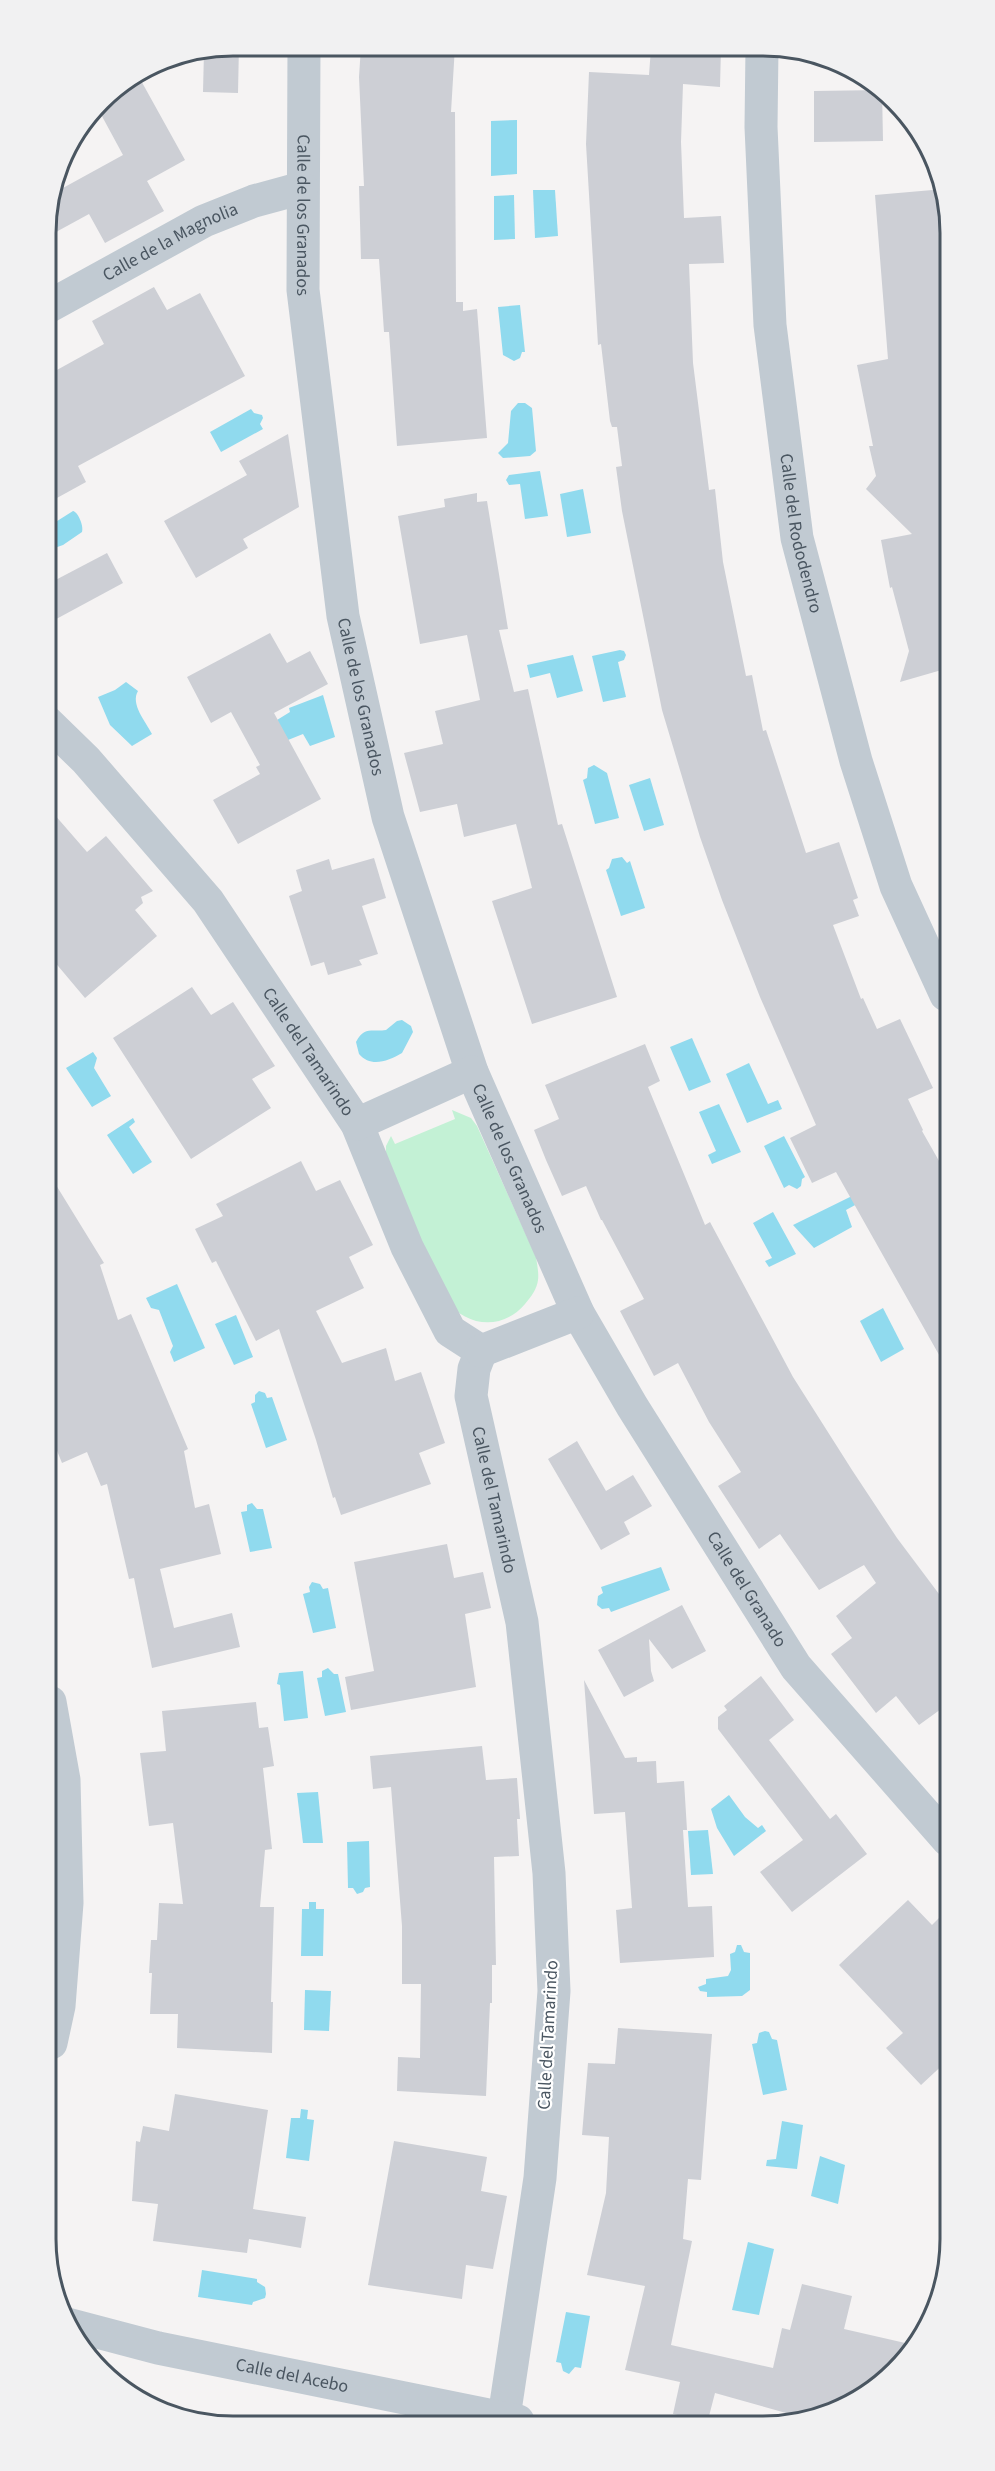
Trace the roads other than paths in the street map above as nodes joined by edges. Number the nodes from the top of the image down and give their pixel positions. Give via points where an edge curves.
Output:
1 (304, 56) edge
2 (762, 56) edge
3 (302, 188) junction
4 (56, 302) edge
5 (56, 731) edge
6 (940, 981) edge
7 (472, 1072) junction
8 (357, 1124) junction
9 (578, 1313) junction
10 (481, 1351) junction
11 (56, 1735) edge
12 (939, 1830) edge
13 (56, 2020) edge
14 (79, 2327) edge
15 (496, 2416) edge
16 (511, 2416) edge

1 - 3 street, Calle de los Granados
2 - 6 street, Calle del Rododendro via 760,127 770,325 797,538 856,761 896,886
3 - 4 street, Calle de la Magnolia via 204,221
3 - 7 street, Calle de los Granados via 303,290 343,615 388,817
5 - 8 street, Calle del Tamarindo via 208,901
7 - 8 street
7 - 9 street, Calle de los Granados
8 - 10 street, Calle del Tamarindo via 407,1247 450,1331
9 - 10 street
9 - 12 street, Calle del Granado via 796,1667
10 - 16 street, Calle del Tamarindo via 471,1396 522,1622 549,1874 554,1991 540,2178
11 - 13 street via 64,1780 67,1903
14 - 15 street, Calle del Acebo via 158,2348

